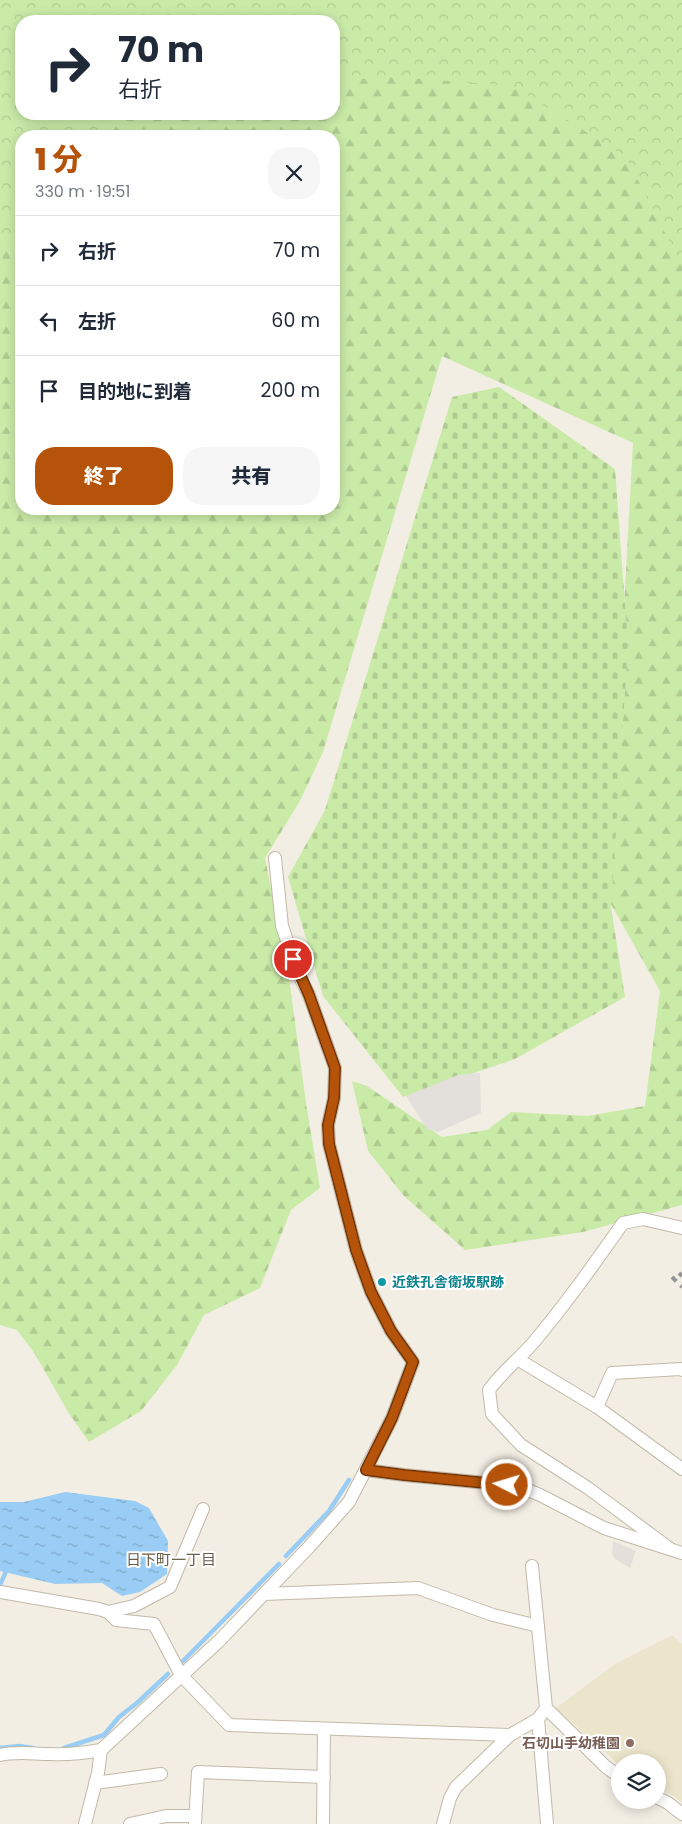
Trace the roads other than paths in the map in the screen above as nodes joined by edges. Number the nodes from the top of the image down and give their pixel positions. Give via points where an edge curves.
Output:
1 (274, 858) dead end
2 (682, 1228) edge
3 (519, 1360) junction
4 (682, 1370) edge
5 (597, 1407) junction
6 (682, 1469) edge
7 (366, 1470) junction
8 (203, 1509) dead end
9 (669, 1548) junction
10 (682, 1553) edge
11 (532, 1566) dead end
12 (0, 1592) edge
13 (264, 1594) junction
14 (108, 1612) junction
15 (538, 1626) junction
16 (181, 1675) junction
17 (546, 1708) junction
18 (538, 1719) junction
19 (324, 1729) junction
20 (510, 1735) junction
21 (101, 1750) junction
22 (0, 1755) edge
23 (611, 1771) edge
24 (161, 1774) dead end
25 (324, 1777) junction
26 (95, 1783) junction
27 (666, 1802) edge
28 (682, 1814) edge
29 (195, 1820) edge
30 (85, 1824) edge
31 (130, 1824) edge
32 (323, 1824) edge
33 (443, 1824) edge
34 (547, 1824) edge

1 - 7 street via 282,926 335,1068 329,1144 356,1250 371,1292 391,1331 413,1362 392,1418
2 - 3 street via 643,1219 623,1223 565,1305
3 - 5 street
3 - 9 street via 500,1375 489,1390 492,1414 521,1445 588,1488
4 - 5 street via 612,1374
5 - 6 street
7 - 9 street via 518,1486 604,1528
7 - 13 street via 349,1502
8 - 14 street via 170,1587 134,1606
9 - 10 street
11 - 15 street
12 - 14 street
13 - 15 street via 418,1588 493,1615
13 - 16 street
14 - 16 street via 116,1620 154,1624
15 - 17 street
16 - 19 street via 230,1725
16 - 21 street
17 - 18 street
17 - 23 street
18 - 20 street
18 - 34 street
19 - 20 street
19 - 25 street
20 - 33 street via 456,1787
21 - 22 street
21 - 26 street
24 - 26 street
25 - 29 street via 198,1772
25 - 32 street
26 - 30 street
27 - 28 street
29 - 31 street via 166,1816

